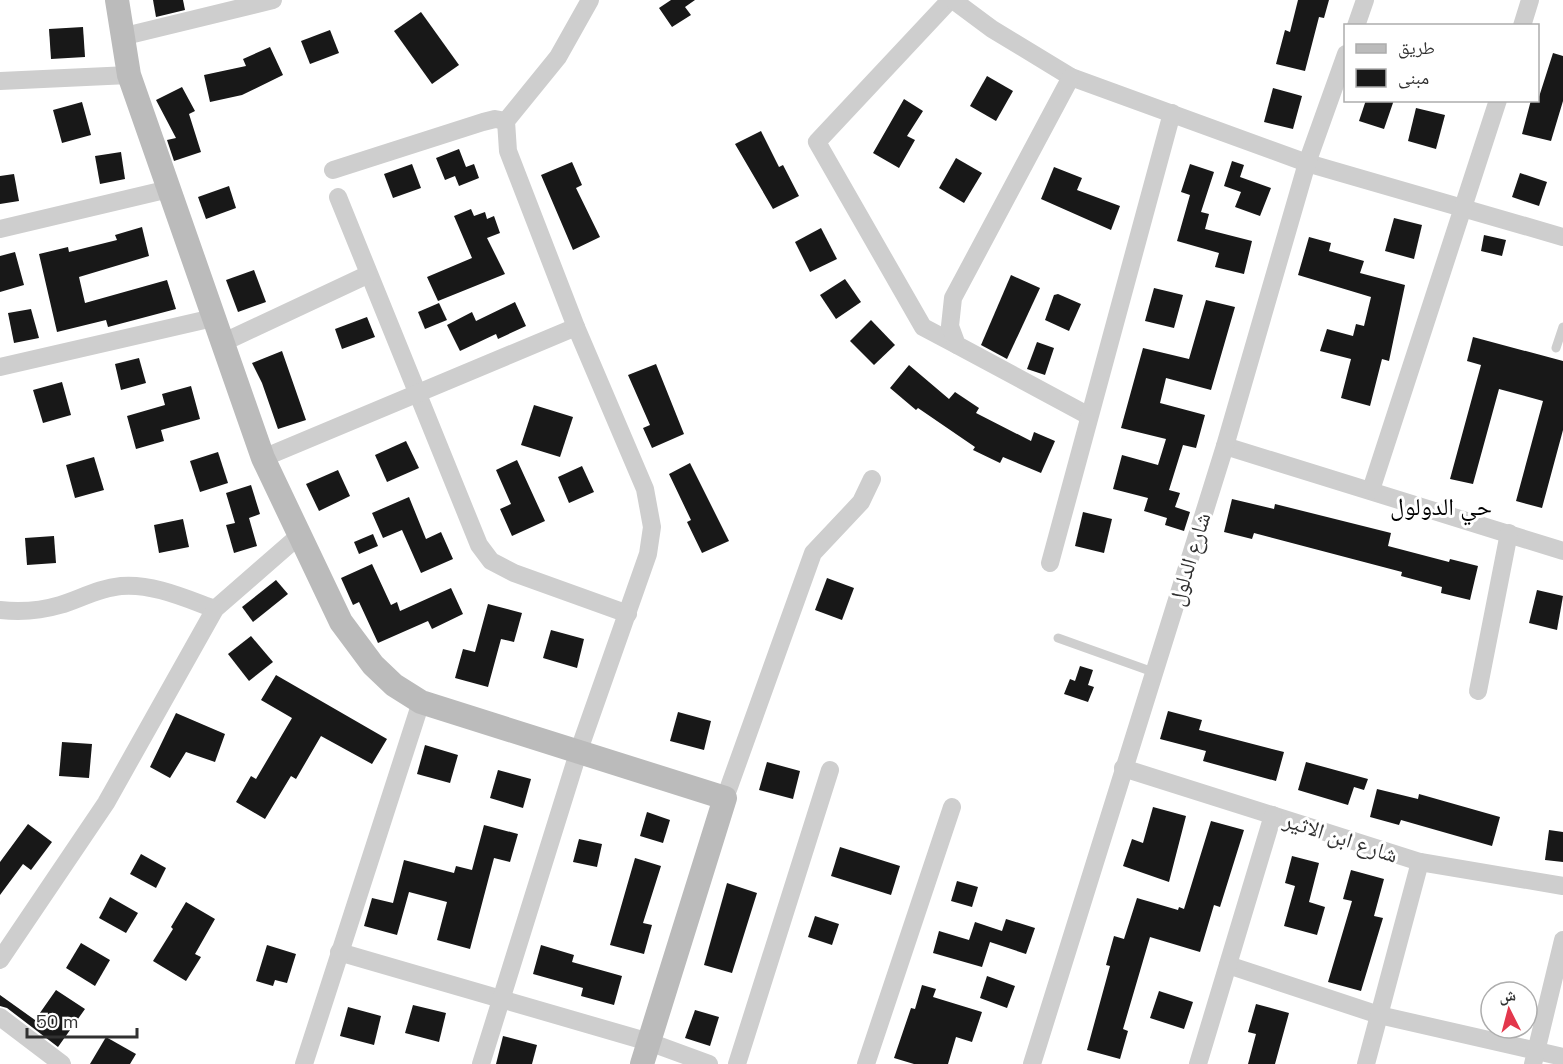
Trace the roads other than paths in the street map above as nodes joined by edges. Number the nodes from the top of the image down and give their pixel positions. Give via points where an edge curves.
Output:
1 (117, 0) edge
2 (273, 0) edge
3 (590, 0) edge
4 (952, 0) edge
5 (1365, 0) edge
6 (1530, 0) edge
7 (1357, 24) edge
8 (1523, 24) edge
9 (122, 37) junction
10 (1344, 60) edge
11 (129, 75) junction
12 (1071, 77) junction
13 (0, 81) edge
14 (1497, 102) edge
15 (1172, 112) junction
16 (506, 121) junction
17 (1307, 163) junction
18 (333, 170) dead end
19 (169, 189) junction
20 (338, 197) dead end
21 (1464, 207) junction
22 (0, 229) edge
23 (1563, 237) edge
24 (367, 275) junction
25 (213, 318) junction
26 (576, 327) junction
27 (1563, 327) edge
28 (222, 343) junction
29 (957, 345) junction
30 (1556, 348) dead end
31 (0, 367) edge
32 (416, 394) junction
33 (1089, 416) junction
34 (1225, 446) junction
35 (263, 458) junction
36 (872, 479) dead end
37 (1371, 490) junction
38 (1509, 533) junction
39 (301, 534) junction
40 (1563, 551) edge
41 (1050, 562) dead end
42 (215, 609) junction
43 (0, 610) edge
44 (628, 614) junction
45 (1058, 638) dead end
46 (1153, 672) junction
47 (1478, 692) dead end
48 (421, 702) junction
49 (579, 750) junction
50 (1123, 768) junction
51 (830, 770) dead end
52 (725, 798) junction
53 (952, 807) dead end
54 (1272, 815) junction
55 (1420, 862) junction
56 (1563, 886) edge
57 (1563, 940) edge
58 (339, 952) junction
59 (0, 960) edge
60 (1228, 965) junction
61 (502, 999) junction
62 (1379, 1015) junction
63 (0, 1017) edge
64 (645, 1053) edge
65 (1563, 1057) edge
66 (1535, 1058) edge
67 (62, 1064) edge
68 (304, 1064) edge
69 (482, 1064) edge
70 (709, 1064) edge
71 (737, 1064) edge
72 (866, 1064) edge
73 (1032, 1064) edge
74 (1198, 1064) edge
75 (1366, 1064) edge

1 - 9 street
2 - 9 street
3 - 16 street via 558,57
4 - 12 street
4 - 29 street via 817,142 923,327
5 - 7 street
6 - 8 street
9 - 11 street
10 - 17 street, شارع الدلول
11 - 13 street
11 - 19 street
12 - 15 street
12 - 29 street via 953,298 950,326
14 - 21 street
15 - 17 street
15 - 33 street
16 - 18 street via 483,122
16 - 26 street via 508,151
17 - 21 street
17 - 34 street, شارع الدلول
19 - 22 street
19 - 25 street
20 - 24 street
21 - 23 street
21 - 37 street
24 - 28 street
24 - 32 street
25 - 28 street
25 - 31 street
26 - 32 street
26 - 44 street via 645,489 652,527 648,554
27 - 30 lane
28 - 35 street
29 - 33 street
32 - 35 street
32 - 44 street via 479,545 491,561
33 - 41 street
34 - 37 street
34 - 46 street, شارع الدلول
35 - 39 street
36 - 52 street via 861,502 813,553
37 - 38 street
38 - 40 street
38 - 47 street
39 - 42 street
39 - 48 street via 341,622 373,665 394,685
42 - 43 street via 179,596 124,586 33,610
42 - 59 street via 106,803
44 - 49 street
45 - 46 lane
46 - 50 street, شارع الدلول
48 - 49 street
48 - 58 street
49 - 52 street
49 - 61 street
50 - 54 street, شارع ابن الاثير
50 - 73 street, شارع الدلول
51 - 71 street
52 - 64 street
53 - 72 street
54 - 55 street, شارع ابن الاثير
54 - 60 street
55 - 56 street, شارع ابن الاثير
55 - 62 street
57 - 66 street
58 - 61 street
58 - 68 street
60 - 62 street
60 - 74 street
61 - 64 street
61 - 69 street
62 - 66 street
62 - 75 street
63 - 67 street
64 - 70 street
65 - 66 street

